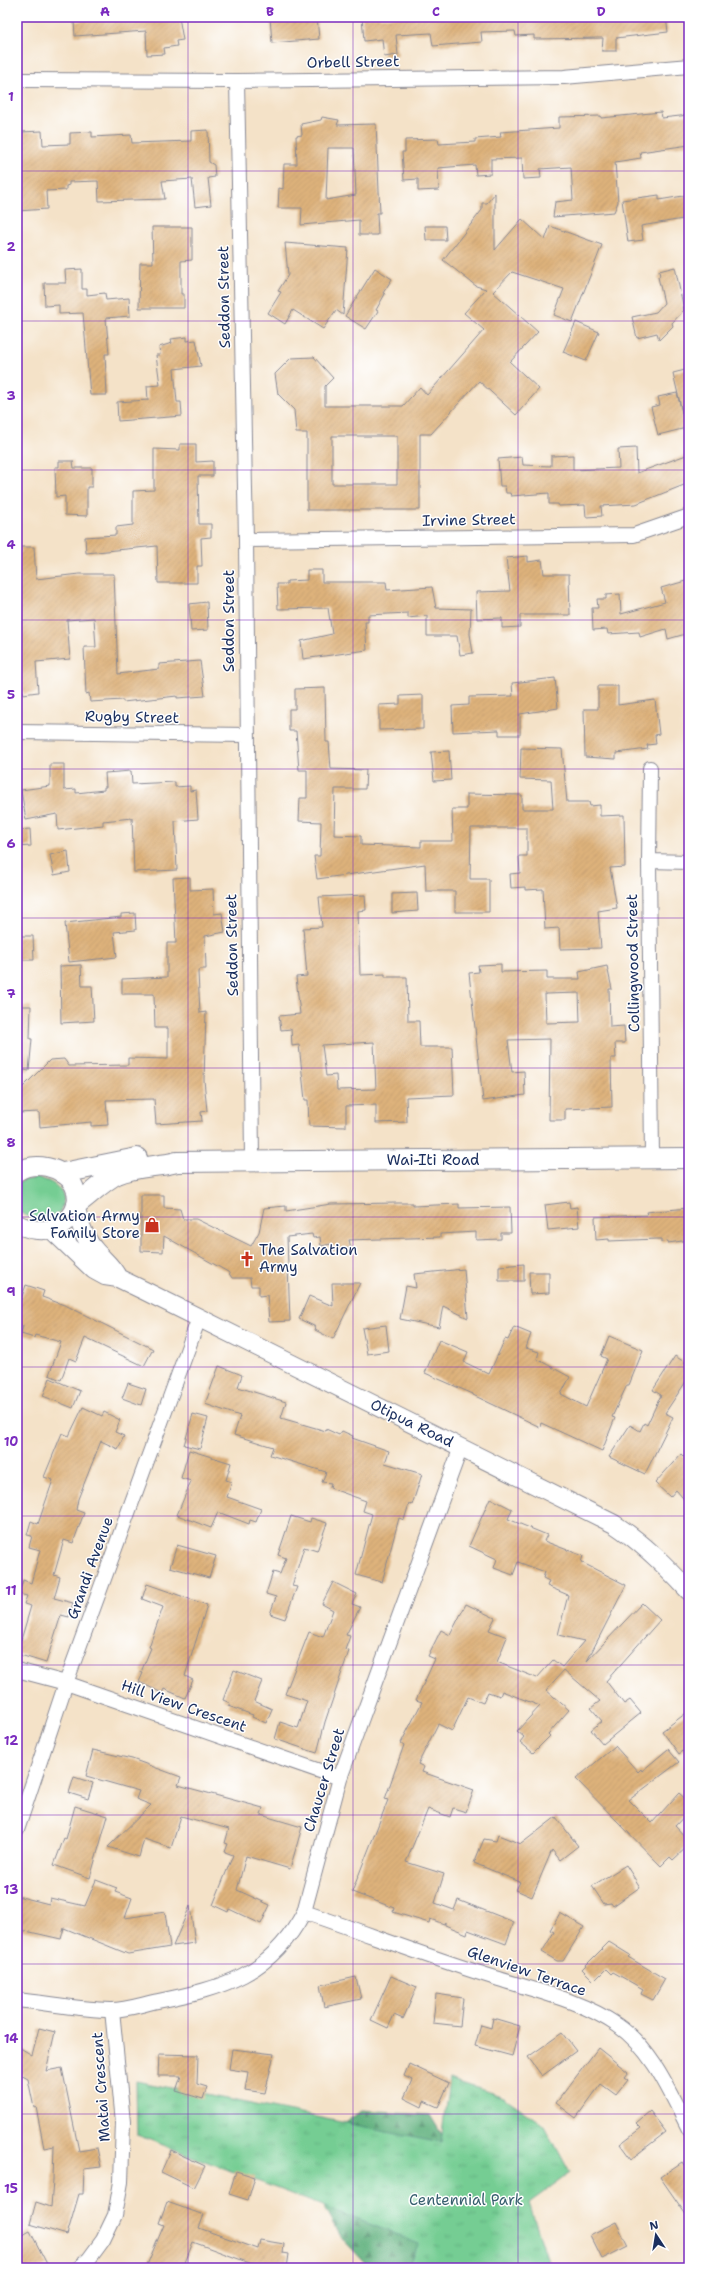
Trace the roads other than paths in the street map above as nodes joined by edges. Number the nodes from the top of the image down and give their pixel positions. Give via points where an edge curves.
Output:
1 (689, 66) edge
2 (17, 80) edge
3 (237, 81) junction
4 (689, 516) edge
5 (246, 540) junction
6 (17, 732) edge
7 (247, 735) junction
8 (650, 768) dead end
9 (649, 861) junction
10 (689, 862) edge
11 (652, 1158) junction
12 (689, 1158) edge
13 (252, 1161) junction
14 (177, 1162) junction
15 (17, 1172) edge
16 (63, 1172) junction
17 (76, 1206) junction
18 (17, 1224) edge
19 (52, 1230) junction
20 (118, 1278) junction
21 (199, 1318) junction
22 (461, 1447) junction
23 (689, 1591) edge
24 (17, 1670) edge
25 (66, 1683) junction
26 (340, 1778) junction
27 (17, 1830) edge
28 (304, 1912) junction
29 (17, 2000) edge
30 (112, 2010) junction
31 (689, 2129) edge
32 (79, 2268) edge

1 - 3 street, Orbell Street via 564,77
2 - 3 street, Orbell Street
3 - 5 street, Seddon Street
4 - 5 street, Irvine Street via 634,534
5 - 7 street, Seddon Street
6 - 7 street, Rugby Street
7 - 13 street, Seddon Street
8 - 9 street, Collingwood Street
9 - 10 street
9 - 11 street, Collingwood Street
11 - 12 main road, Wai-Iti Road
11 - 13 main road, Wai-Iti Road
13 - 14 main road, Wai-Iti Road
14 - 16 main road, Wai-Iti Road via 164,1156 137,1158
14 - 17 main road, Wai-Iti Road via 133,1169 116,1175
15 - 16 street via 30,1166 42,1166
16 - 17 street via 73,1185
17 - 19 street via 63,1225
17 - 20 street via 86,1239 113,1267
18 - 19 street via 26,1228
19 - 20 street, Otipua Road via 94,1270 105,1276
20 - 21 street, Otipua Road
21 - 22 street, Otipua Road
21 - 25 street, Grandi Avenue
22 - 23 street, Otipua Road via 614,1524 658,1558
22 - 26 street, Chaucer Street
24 - 25 street, Hill View Crescent
25 - 26 street, Hill View Crescent
25 - 27 street, Grandi Avenue
26 - 28 street, Chaucer Street
28 - 30 street, Chaucer Street via 272,1955 247,1975 196,1993
28 - 31 street, Glenview Terrace via 573,2002 618,2025 645,2051 663,2078
29 - 30 street, Matai Crescent
30 - 32 street, Matai Crescent via 123,2122 121,2182 115,2215 103,2240

